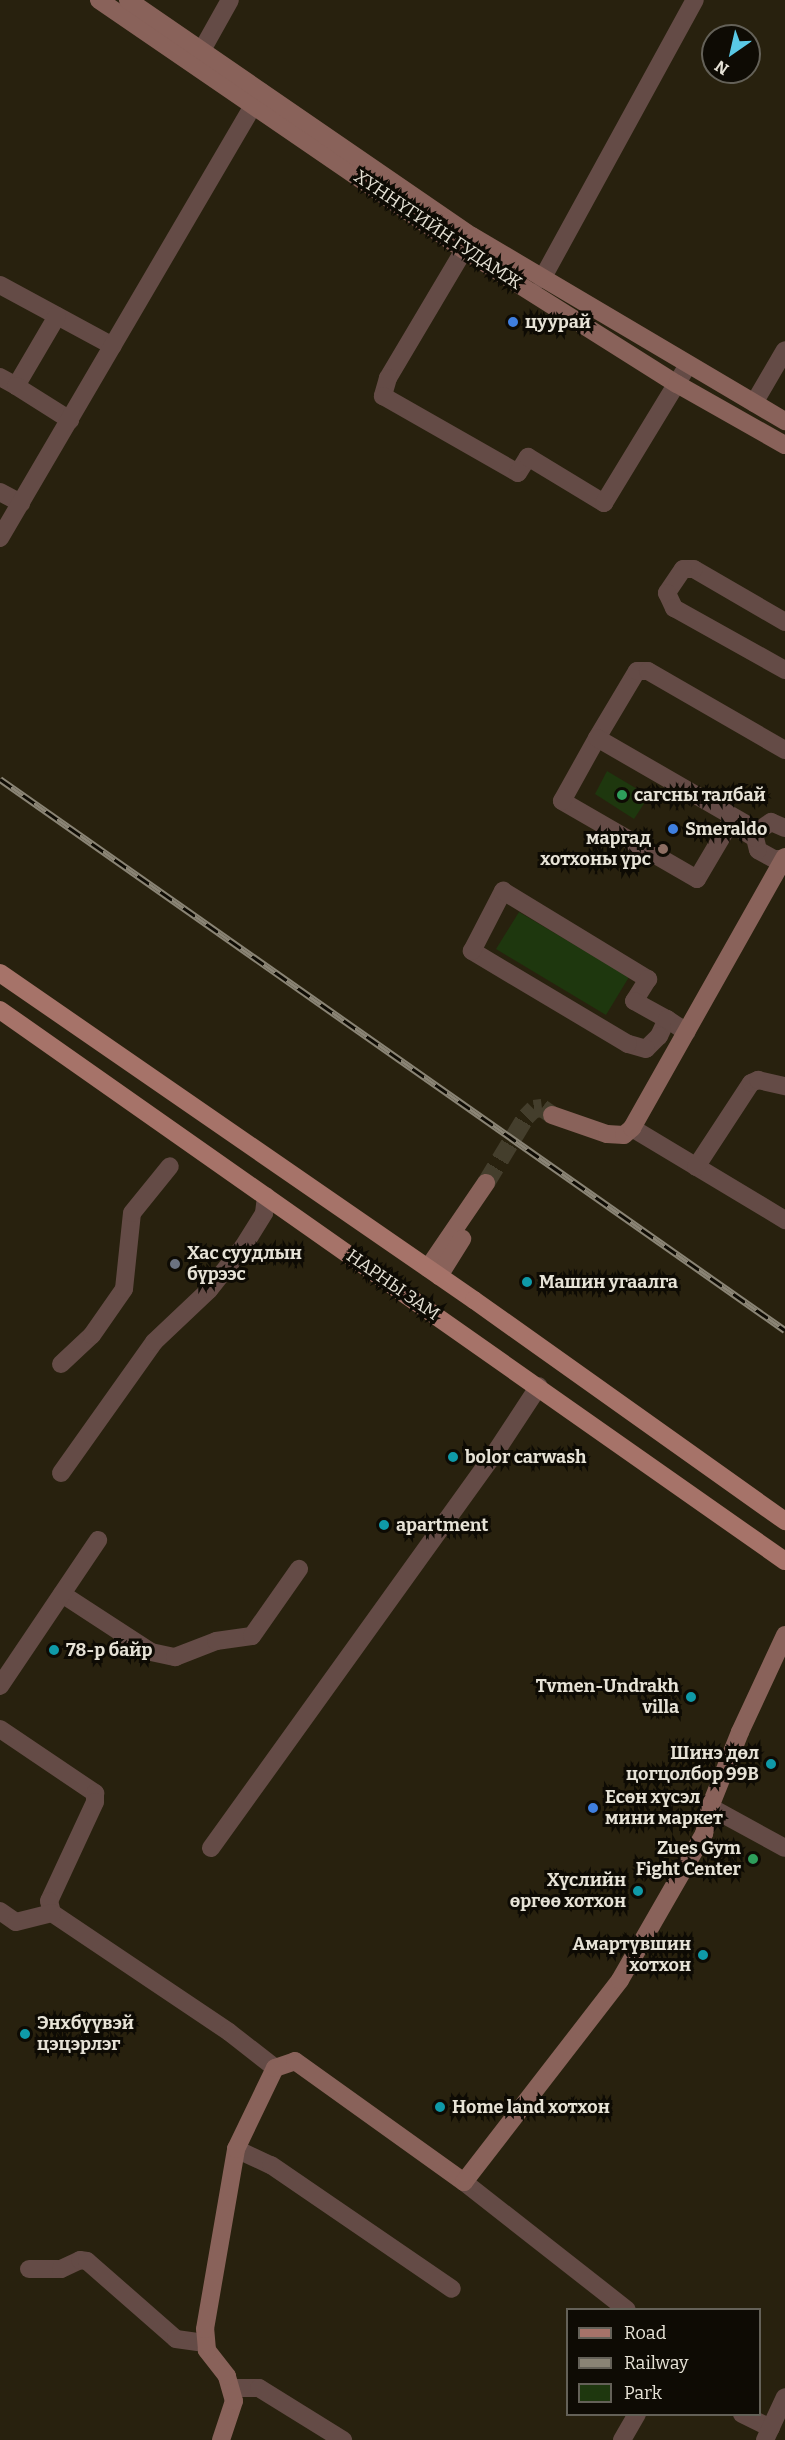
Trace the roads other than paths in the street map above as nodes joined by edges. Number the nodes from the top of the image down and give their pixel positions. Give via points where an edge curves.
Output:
1 (99, 0) edge
2 (128, 0) edge
3 (230, 0) edge
4 (695, 0) edge
5 (202, 50) junction
6 (257, 98) junction
7 (464, 250) junction
8 (542, 279) junction
9 (0, 285) edge
10 (57, 316) junction
11 (113, 345) junction
12 (785, 350) edge
13 (688, 365) junction
14 (8, 381) edge
15 (677, 384) junction
16 (754, 403) junction
17 (70, 420) junction
18 (785, 421) edge
19 (785, 445) edge
20 (0, 492) edge
21 (21, 503) junction
22 (0, 538) edge
23 (785, 622) edge
24 (785, 670) edge
25 (597, 738) junction
26 (785, 750) edge
27 (785, 828) edge
28 (784, 858) edge
29 (0, 973) edge
30 (0, 1010) edge
31 (667, 1019) junction
32 (687, 1032) junction
33 (785, 1086) edge
34 (552, 1115) tunnel mouth
35 (632, 1128) junction
36 (170, 1166) dead end
37 (696, 1167) junction
38 (489, 1186) tunnel mouth
39 (266, 1196) junction
40 (785, 1220) edge
41 (433, 1272) junction
42 (549, 1353) junction
43 (62, 1364) dead end
44 (535, 1383) junction
45 (61, 1473) dead end
46 (785, 1521) edge
47 (98, 1540) dead end
48 (785, 1561) edge
49 (299, 1569) dead end
50 (62, 1594) junction
51 (785, 1635) edge
52 (0, 1686) edge
53 (0, 1730) edge
54 (710, 1807) junction
55 (211, 1848) dead end
56 (785, 1848) edge
57 (0, 1911) edge
58 (52, 1913) junction
59 (275, 2068) junction
60 (236, 2149) junction
61 (464, 2182) junction
62 (29, 2269) dead end
63 (452, 2289) dead end
64 (624, 2308) edge
65 (205, 2343) junction
66 (232, 2388) junction
67 (785, 2397) edge
68 (636, 2416) edge
69 (743, 2416) edge
70 (768, 2434) edge
71 (221, 2440) edge
72 (343, 2440) edge
73 (622, 2440) edge

1 - 6 street, ХҮННҮГИЙН ГУДАМЖ
2 - 5 street, ХҮННҮГИЙН ГУДАМЖ
3 - 5 street
4 - 8 street
5 - 6 street, ХҮННҮГИЙН ГУДАМЖ
6 - 7 street, ХҮННҮГИЙН ГУДАМЖ
6 - 8 street, ХҮННҮГИЙН ГУДАМЖ
6 - 11 street
7 - 15 street, ХҮННҮГИЙН ГУДАМЖ
7 - 15 street via 388,378 384,396 518,472 528,457 604,503
8 - 13 street, ХҮННҮГИЙН ГУДАМЖ
9 - 10 street
10 - 11 street
10 - 14 street
11 - 17 street
12 - 16 street
13 - 15 street
13 - 16 street, ХҮННҮГИЙН ГУДАМЖ
14 - 17 street
15 - 19 street, ХҮННҮГИЙН ГУДАМЖ
16 - 18 street, ХҮННҮГИЙН ГУДАМЖ
17 - 21 street
20 - 21 street
21 - 22 street
23 - 24 street via 694,569 683,569 667,593 674,608
25 - 26 street via 637,671 648,671
25 - 27 street via 758,831 771,822
25 - 28 street via 562,801 697,879 730,823 755,838 758,850 774,859
28 - 32 street
29 - 41 main road, НАРНЫ ЗАМ
30 - 39 main road, НАРНЫ ЗАМ
31 - 31 street via 659,1036 646,1049 628,1044 472,951 503,891 648,979 634,1001
31 - 32 street
32 - 35 street
33 - 37 street via 758,1080 751,1083
34 - 35 street via 607,1134 624,1135
35 - 37 street
36 - 43 street via 132,1213 124,1289 92,1335
37 - 40 street
38 - 41 street
39 - 44 main road, НАРНЫ ЗАМ
39 - 45 street via 264,1213 243,1247 209,1290 154,1342
41 - 42 main road, НАРНЫ ЗАМ
42 - 44 main road via 538,1362
42 - 46 main road, НАРНЫ ЗАМ
44 - 48 main road, НАРНЫ ЗАМ
44 - 55 street via 491,1459
47 - 50 street
49 - 50 street via 252,1636 216,1641 175,1657 151,1652
50 - 52 street
51 - 54 street
53 - 58 street via 95,1793 95,1802 49,1901
54 - 56 street
54 - 61 street via 704,1833 608,2001
57 - 58 street via 16,1922
58 - 59 street via 229,2032
59 - 60 street
59 - 61 street via 295,2061
60 - 63 street via 271,2165
60 - 65 street
61 - 64 street
62 - 65 street via 61,2269 80,2260 87,2261 176,2339
65 - 66 street
66 - 71 street via 233,2413
66 - 72 street via 259,2388
67 - 70 street
68 - 73 street
69 - 70 street

